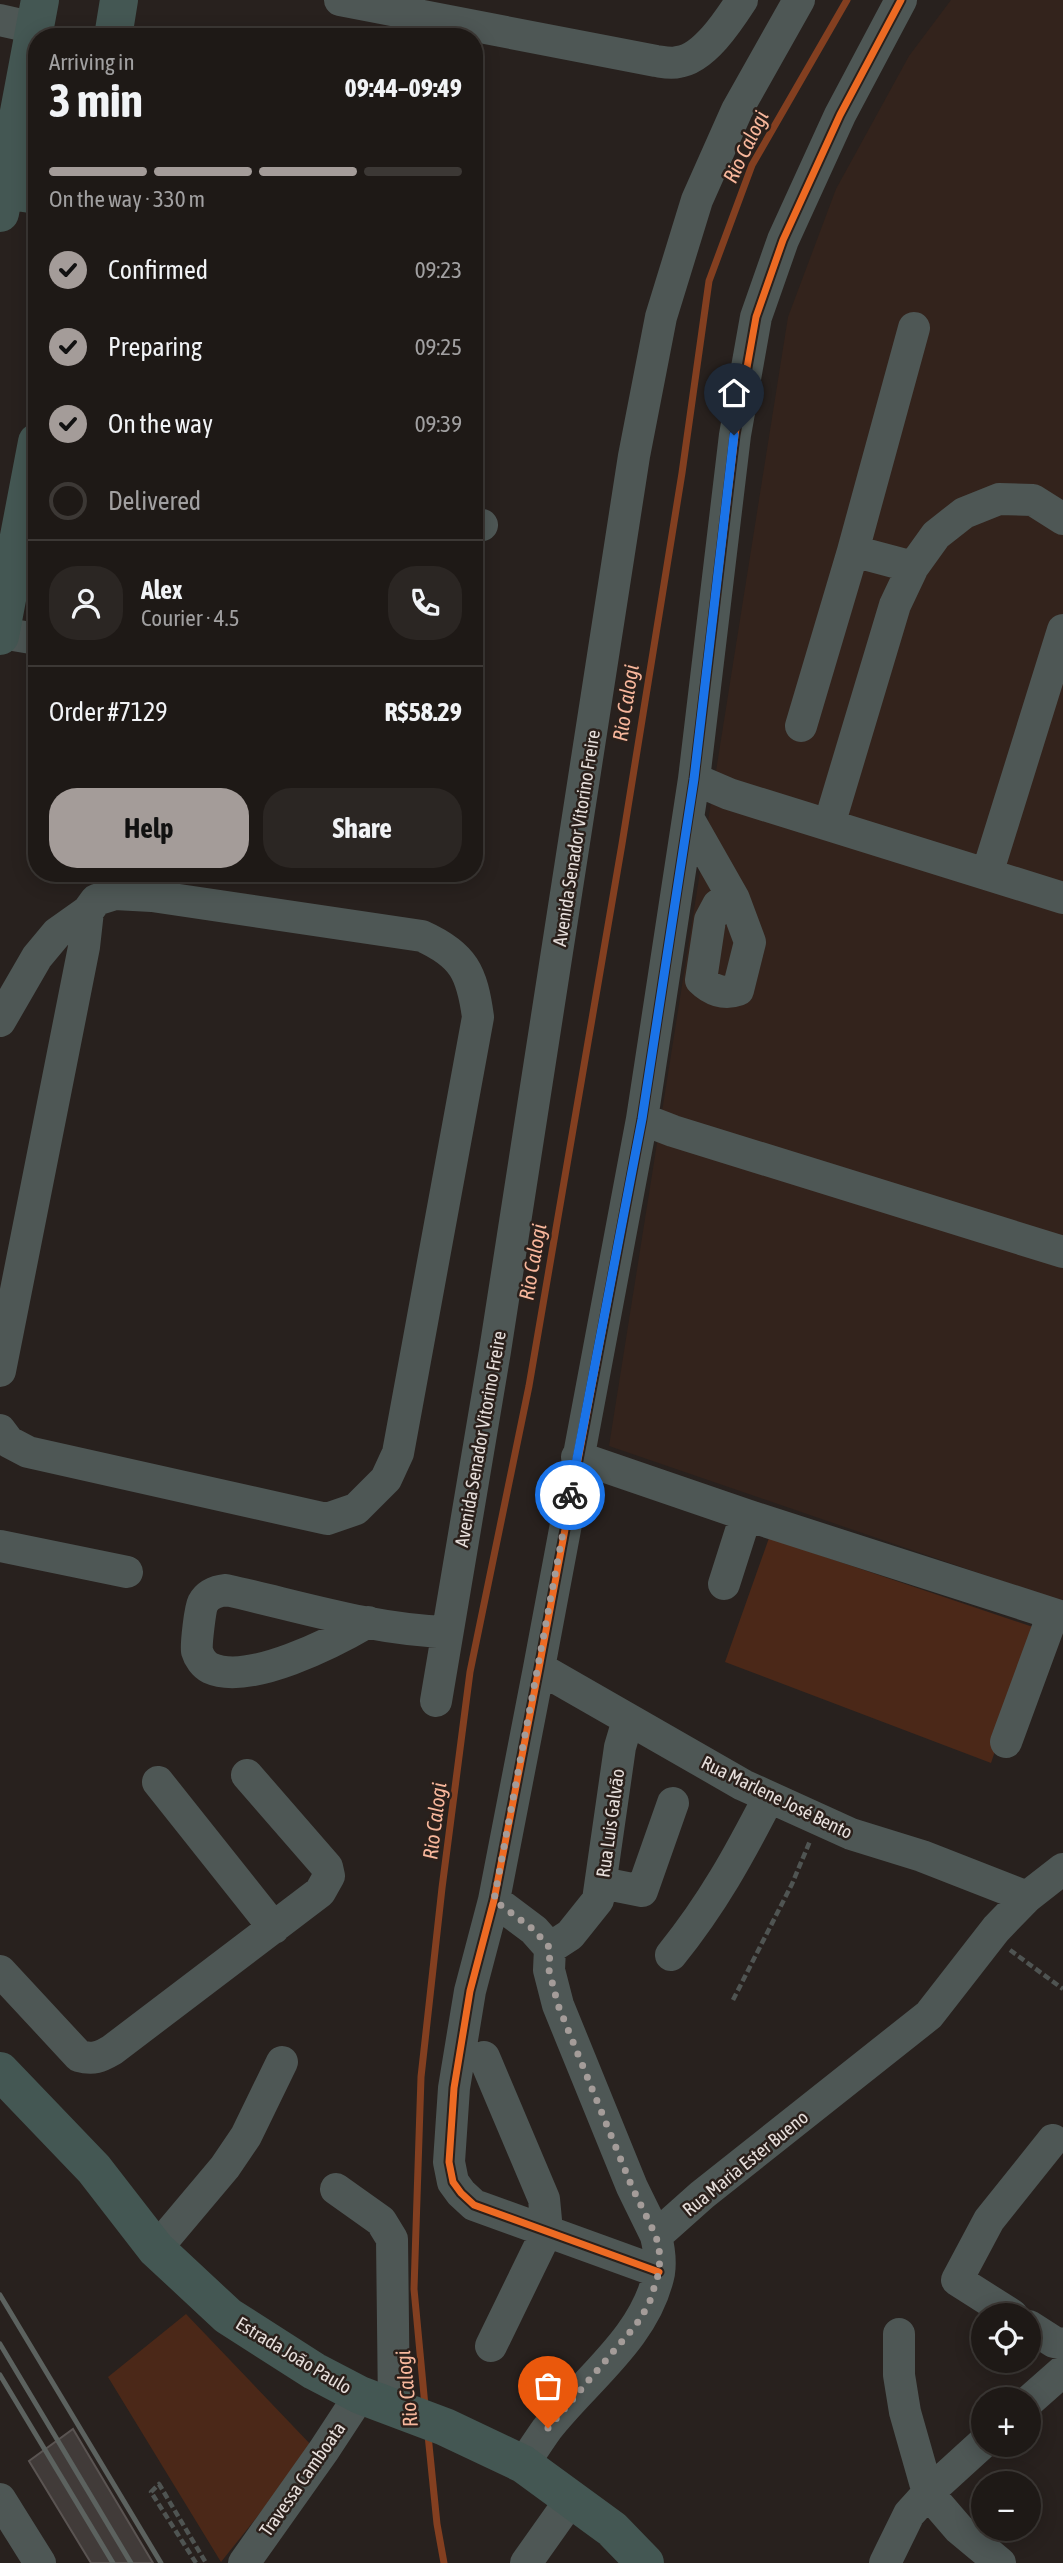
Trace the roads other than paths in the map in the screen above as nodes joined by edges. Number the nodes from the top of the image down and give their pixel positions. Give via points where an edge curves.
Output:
1 (119, 0) edge
2 (340, 0) edge
3 (742, 0) edge
4 (799, 0) edge
5 (901, 0) edge
6 (25, 16) edge
7 (114, 28) edge
8 (14, 199) edge
9 (914, 328) dead end
10 (28, 490) edge
11 (1063, 519) edge
12 (853, 551) junction
13 (913, 567) junction
14 (1063, 630) edge
15 (0, 635) edge
16 (28, 638) edge
17 (801, 726) dead end
18 (694, 779) junction
19 (688, 818) junction
20 (829, 825) junction
21 (987, 874) junction
22 (1063, 898) edge
23 (734, 899) dead end
24 (88, 911) junction
25 (0, 1021) edge
26 (642, 1119) junction
27 (1063, 1252) edge
28 (0, 1371) edge
29 (0, 1430) edge
30 (577, 1457) junction
31 (746, 1516) junction
32 (0, 1546) edge
33 (127, 1572) dead end
34 (724, 1584) dead end
35 (1058, 1615) edge
36 (368, 1622) junction
37 (447, 1632) junction
38 (539, 1668) junction
39 (436, 1701) dead end
40 (628, 1720) junction
41 (1006, 1742) dead end
42 (247, 1775) dead end
43 (158, 1782) dead end
44 (769, 1797) junction
45 (673, 1803) dead end
46 (1063, 1869) edge
47 (602, 1883) junction
48 (1027, 1897) junction
49 (494, 1900) junction
50 (274, 1927) junction
51 (550, 1948) junction
52 (671, 1955) dead end
53 (0, 1971) edge
54 (484, 2057) dead end
55 (282, 2062) dead end
56 (0, 2071) edge
57 (1053, 2140) dead end
58 (336, 2189) dead end
59 (547, 2231) junction
60 (656, 2236) junction
61 (156, 2249) junction
62 (659, 2272) junction
63 (993, 2303) edge
64 (899, 2334) dead end
65 (1041, 2334) edge
66 (1063, 2344) edge
67 (491, 2346) dead end
68 (1063, 2371) edge
69 (1041, 2390) edge
70 (388, 2406) junction
71 (971, 2454) edge
72 (523, 2464) junction
73 (928, 2493) junction
74 (572, 2498) junction
75 (0, 2499) edge
76 (40, 2563) edge
77 (244, 2563) edge
78 (526, 2563) edge
79 (645, 2563) edge
80 (885, 2563) edge
81 (1000, 2563) edge

1 - 7 main road
2 - 3 street via 679,62 709,43
4 - 37 street, Avenida Senador Vitorino Freire via 737,110 697,200 661,317 634,456 500,1324
5 - 18 street via 840,115 783,240 756,317 734,435
6 - 8 main road
9 - 12 street
10 - 15 main road
11 - 13 street via 1033,500 999,499 964,513 936,535
12 - 13 street
12 - 17 street
13 - 20 street via 895,605
14 - 21 street
15 - 16 street
18 - 19 street
18 - 20 street
19 - 23 street
19 - 26 street
20 - 21 street
21 - 22 street
24 - 25 street via 57,933 37,957
24 - 28 street
24 - 29 street via 105,896 152,896 422,936 446,947 461,962 474,987 478,1017 398,1453 386,1479 356,1509 327,1519 28,1452
26 - 27 street
26 - 30 street
30 - 31 street
30 - 38 street
31 - 34 street
31 - 35 street
32 - 33 street
35 - 41 street
36 - 36 street via 219,1591 201,1605 197,1650 211,1668 236,1673 306,1655
36 - 37 street
37 - 39 street, Avenida Senador Vitorino Freire
38 - 40 street, Rua Marlene José Bento
38 - 49 street
40 - 44 street, Rua Marlene José Bento
40 - 47 street, Rua Luis Galvão via 620,1747
42 - 50 street via 327,1867 329,1876 320,1892
43 - 50 street
44 - 48 street, Rua Marlene José Bento via 851,1834
44 - 52 street via 731,1871
45 - 47 street via 642,1891
46 - 48 street, Rua Maria Ester Bueno
47 - 51 street, Rua Luis Galvão via 591,1909 570,1935
48 - 60 street, Rua Maria Ester Bueno via 929,2015
49 - 51 street
49 - 59 street via 470,1991 454,2088 449,2162 453,2182 474,2205
50 - 53 street via 99,2057 79,2056
51 - 60 street via 549,1970 558,2005
54 - 59 street via 544,2199
55 - 61 street via 246,2136
56 - 61 main road, Estrada João Paulo via 94,2169
57 - 63 street via 989,2220 957,2280
58 - 70 street via 381,2221 393,2239
59 - 62 street
59 - 67 street
60 - 62 street
61 - 70 main road, Estrada João Paulo via 228,2316 314,2371
62 - 72 street via 649,2304 636,2325
64 - 73 street via 905,2412
65 - 66 street
68 - 69 street
70 - 72 main road, Estrada João Paulo
70 - 77 street, Travessa Camboata via 324,2450
71 - 73 street
72 - 74 main road, Estrada João Paulo
73 - 80 street via 909,2514
73 - 81 street via 958,2529
74 - 78 street
74 - 79 main road, Estrada João Paulo
75 - 76 street

